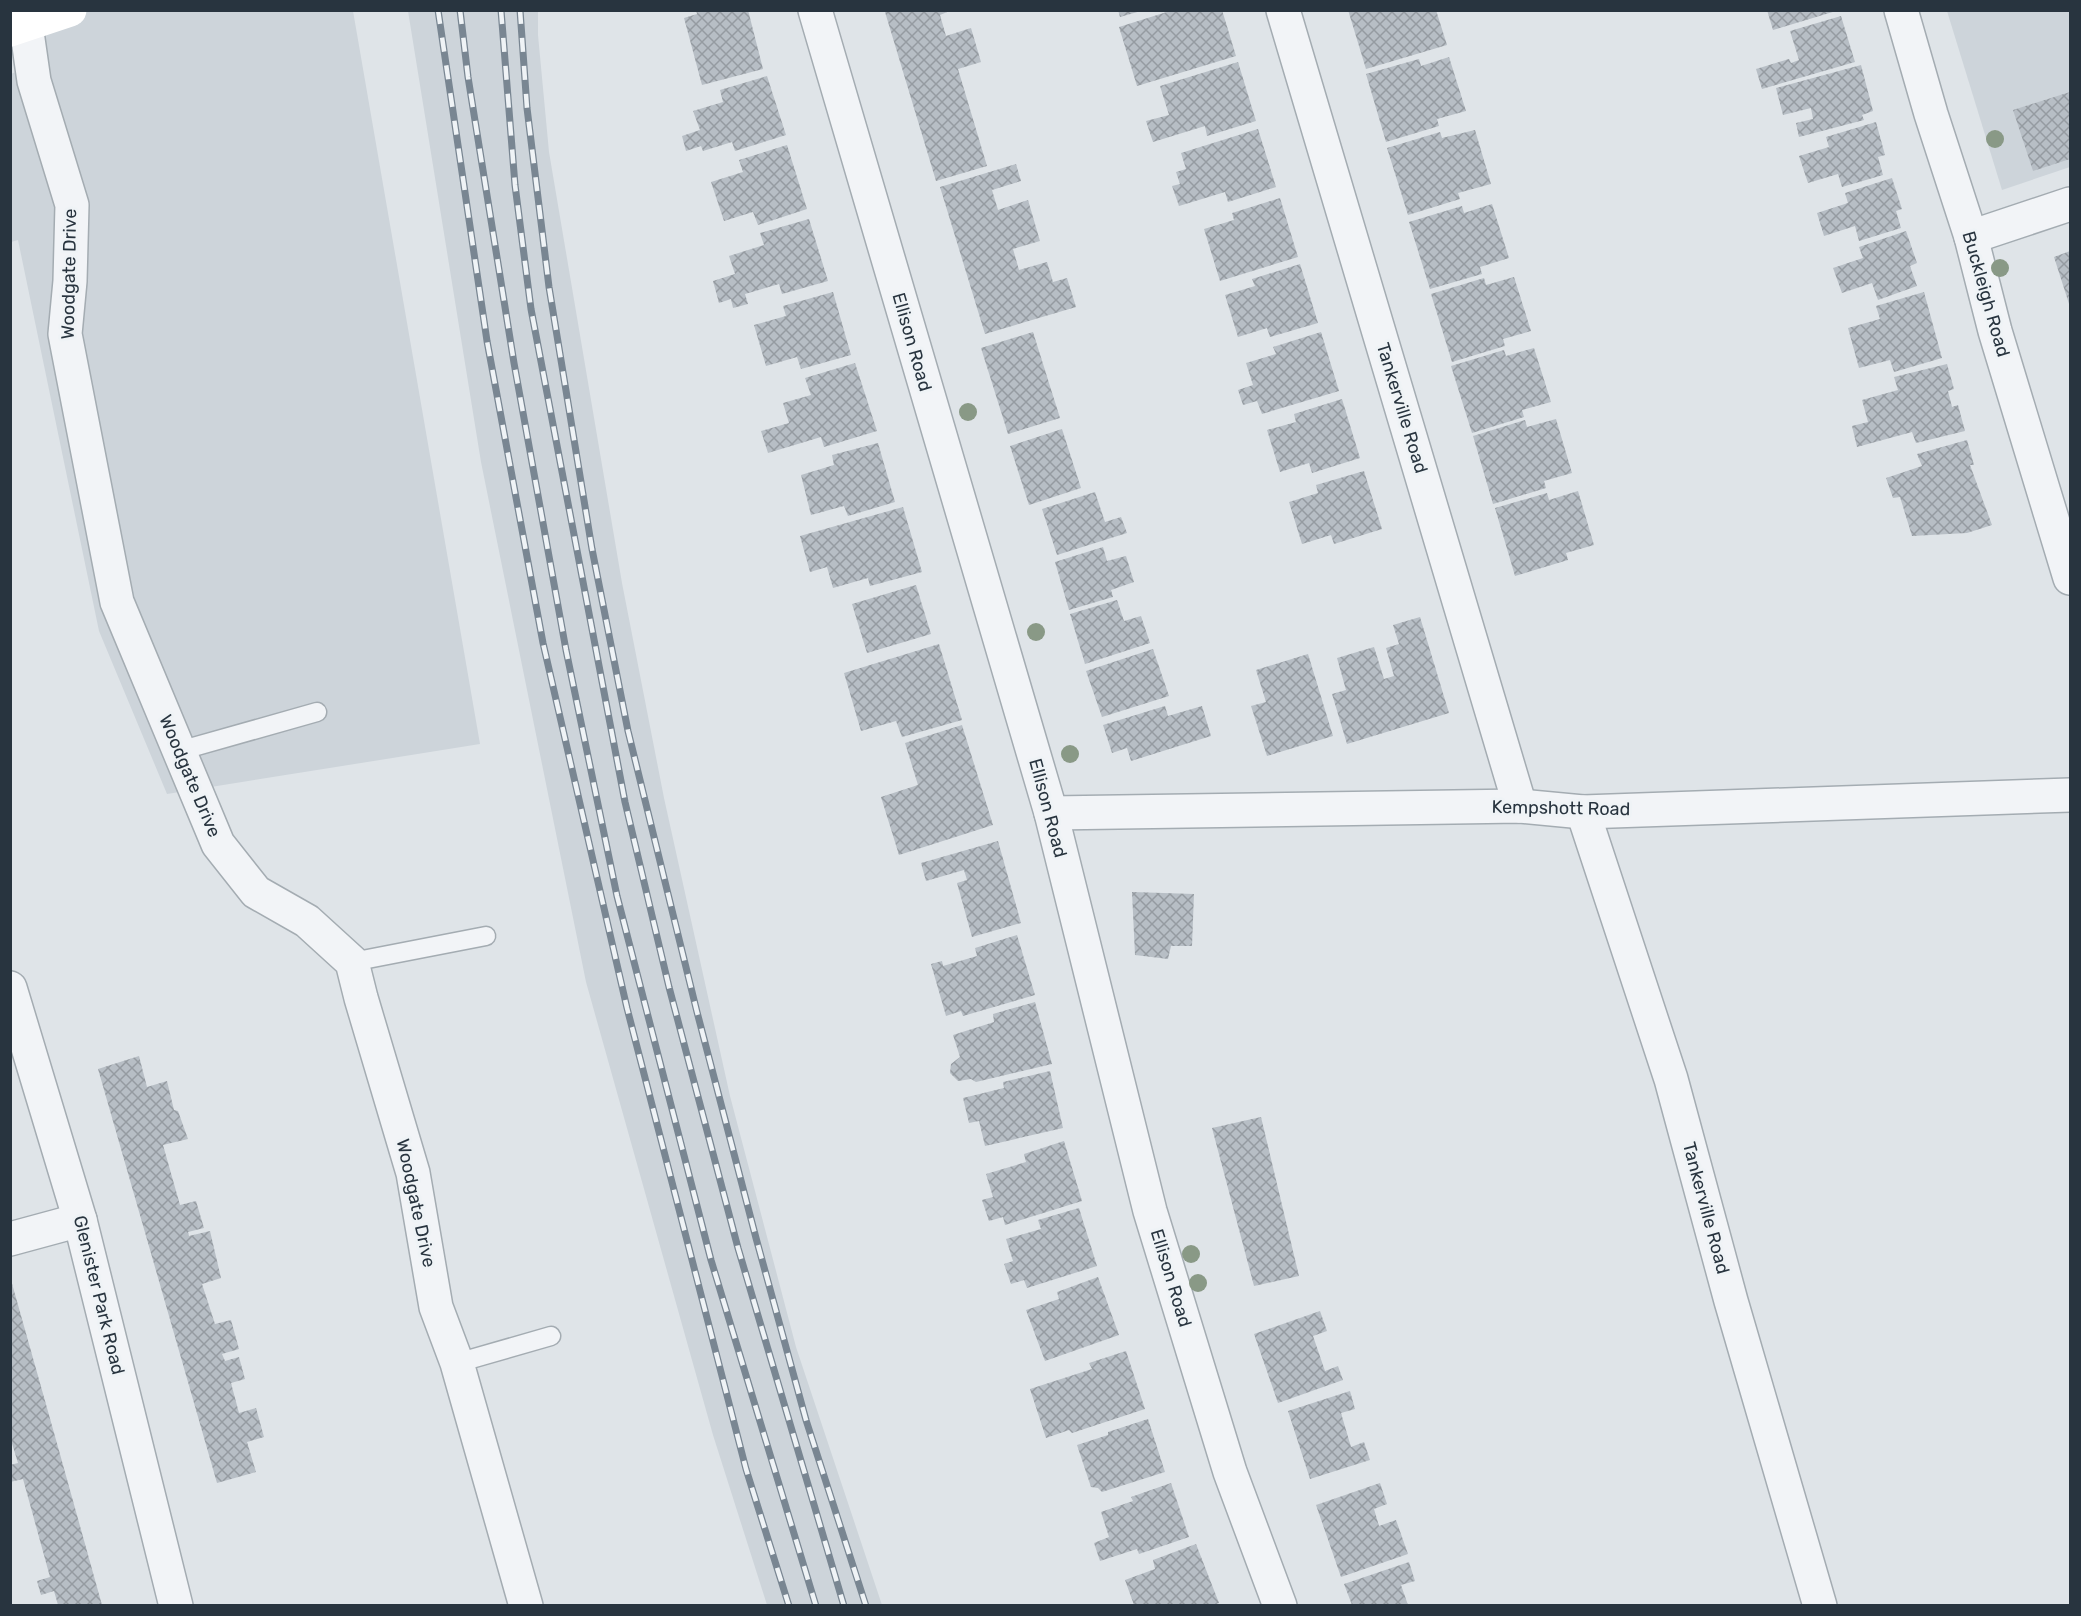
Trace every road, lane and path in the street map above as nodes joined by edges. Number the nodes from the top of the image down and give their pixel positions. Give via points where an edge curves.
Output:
1 (70, 10) edge
2 (815, 10) edge
3 (1283, 10) edge
4 (1901, 10) edge
5 (20, 22) edge
6 (2070, 204) edge
7 (1971, 237) junction
8 (2069, 567) edge
9 (317, 712) dead end
10 (179, 751) junction
11 (2070, 795) edge
12 (1520, 806) junction
13 (1583, 812) junction
14 (1051, 813) junction
15 (486, 936) dead end
16 (352, 962) junction
17 (10, 988) edge
18 (80, 1220) junction
19 (10, 1239) edge
20 (551, 1336) dead end
21 (457, 1363) junction
22 (176, 1605) edge
23 (526, 1605) edge
24 (1280, 1605) edge
25 (1820, 1605) edge

1 - 5 main road
2 - 14 street, Ellison Road
3 - 12 street, Tankerville Road
4 - 7 street, Buckleigh Road
5 - 10 street, Woodgate Drive via 72,205 65,334 117,602
6 - 7 street
7 - 8 street, Buckleigh Road via 1995,331
9 - 10 lane
10 - 16 street, Woodgate Drive via 218,844 256,892 307,921
11 - 13 street, Kempshott Road
12 - 13 street, Kempshott Road
12 - 14 street, Kempshott Road
13 - 25 street, Tankerville Road via 1671,1079
14 - 24 street, Ellison Road via 1150,1211 1230,1472
15 - 16 lane
16 - 21 street, Woodgate Drive via 413,1173 436,1307
17 - 18 street, Glenister Park Road
18 - 19 street
18 - 22 street, Glenister Park Road
20 - 21 lane
21 - 23 street, Woodgate Drive

